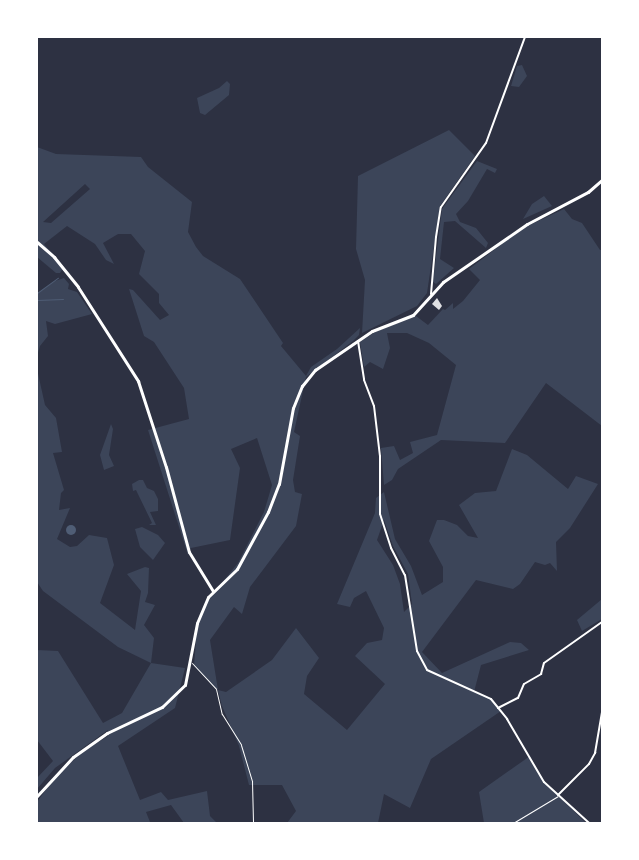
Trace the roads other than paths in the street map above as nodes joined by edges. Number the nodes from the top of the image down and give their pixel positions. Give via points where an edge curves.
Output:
1 (525, 37) edge
2 (602, 180) edge
3 (37, 242) edge
4 (432, 294) junction
5 (358, 341) junction
6 (213, 591) junction
7 (602, 622) edge
8 (498, 708) junction
9 (602, 712) edge
10 (558, 795) junction
11 (37, 796) edge
12 (513, 823) edge
13 (589, 823) edge

1 - 4 street via 486,143 441,207
2 - 4 street via 588,192 527,224 443,282
3 - 6 street via 54,257 78,287 138,381 166,467 189,552
4 - 5 street via 413,315 372,331
5 - 6 street via 315,370 302,386 293,408 279,484 268,512 237,569
5 - 8 street via 364,380 374,406 380,456 380,514 391,548 405,575 417,651 427,670 491,699
6 - 11 street via 197,623 188,678 176,697 162,708 107,733 73,756
7 - 8 street via 544,663 541,674 524,684 518,698
8 - 10 street via 544,782
9 - 10 street via 595,753 589,764
10 - 12 lane
10 - 13 street

